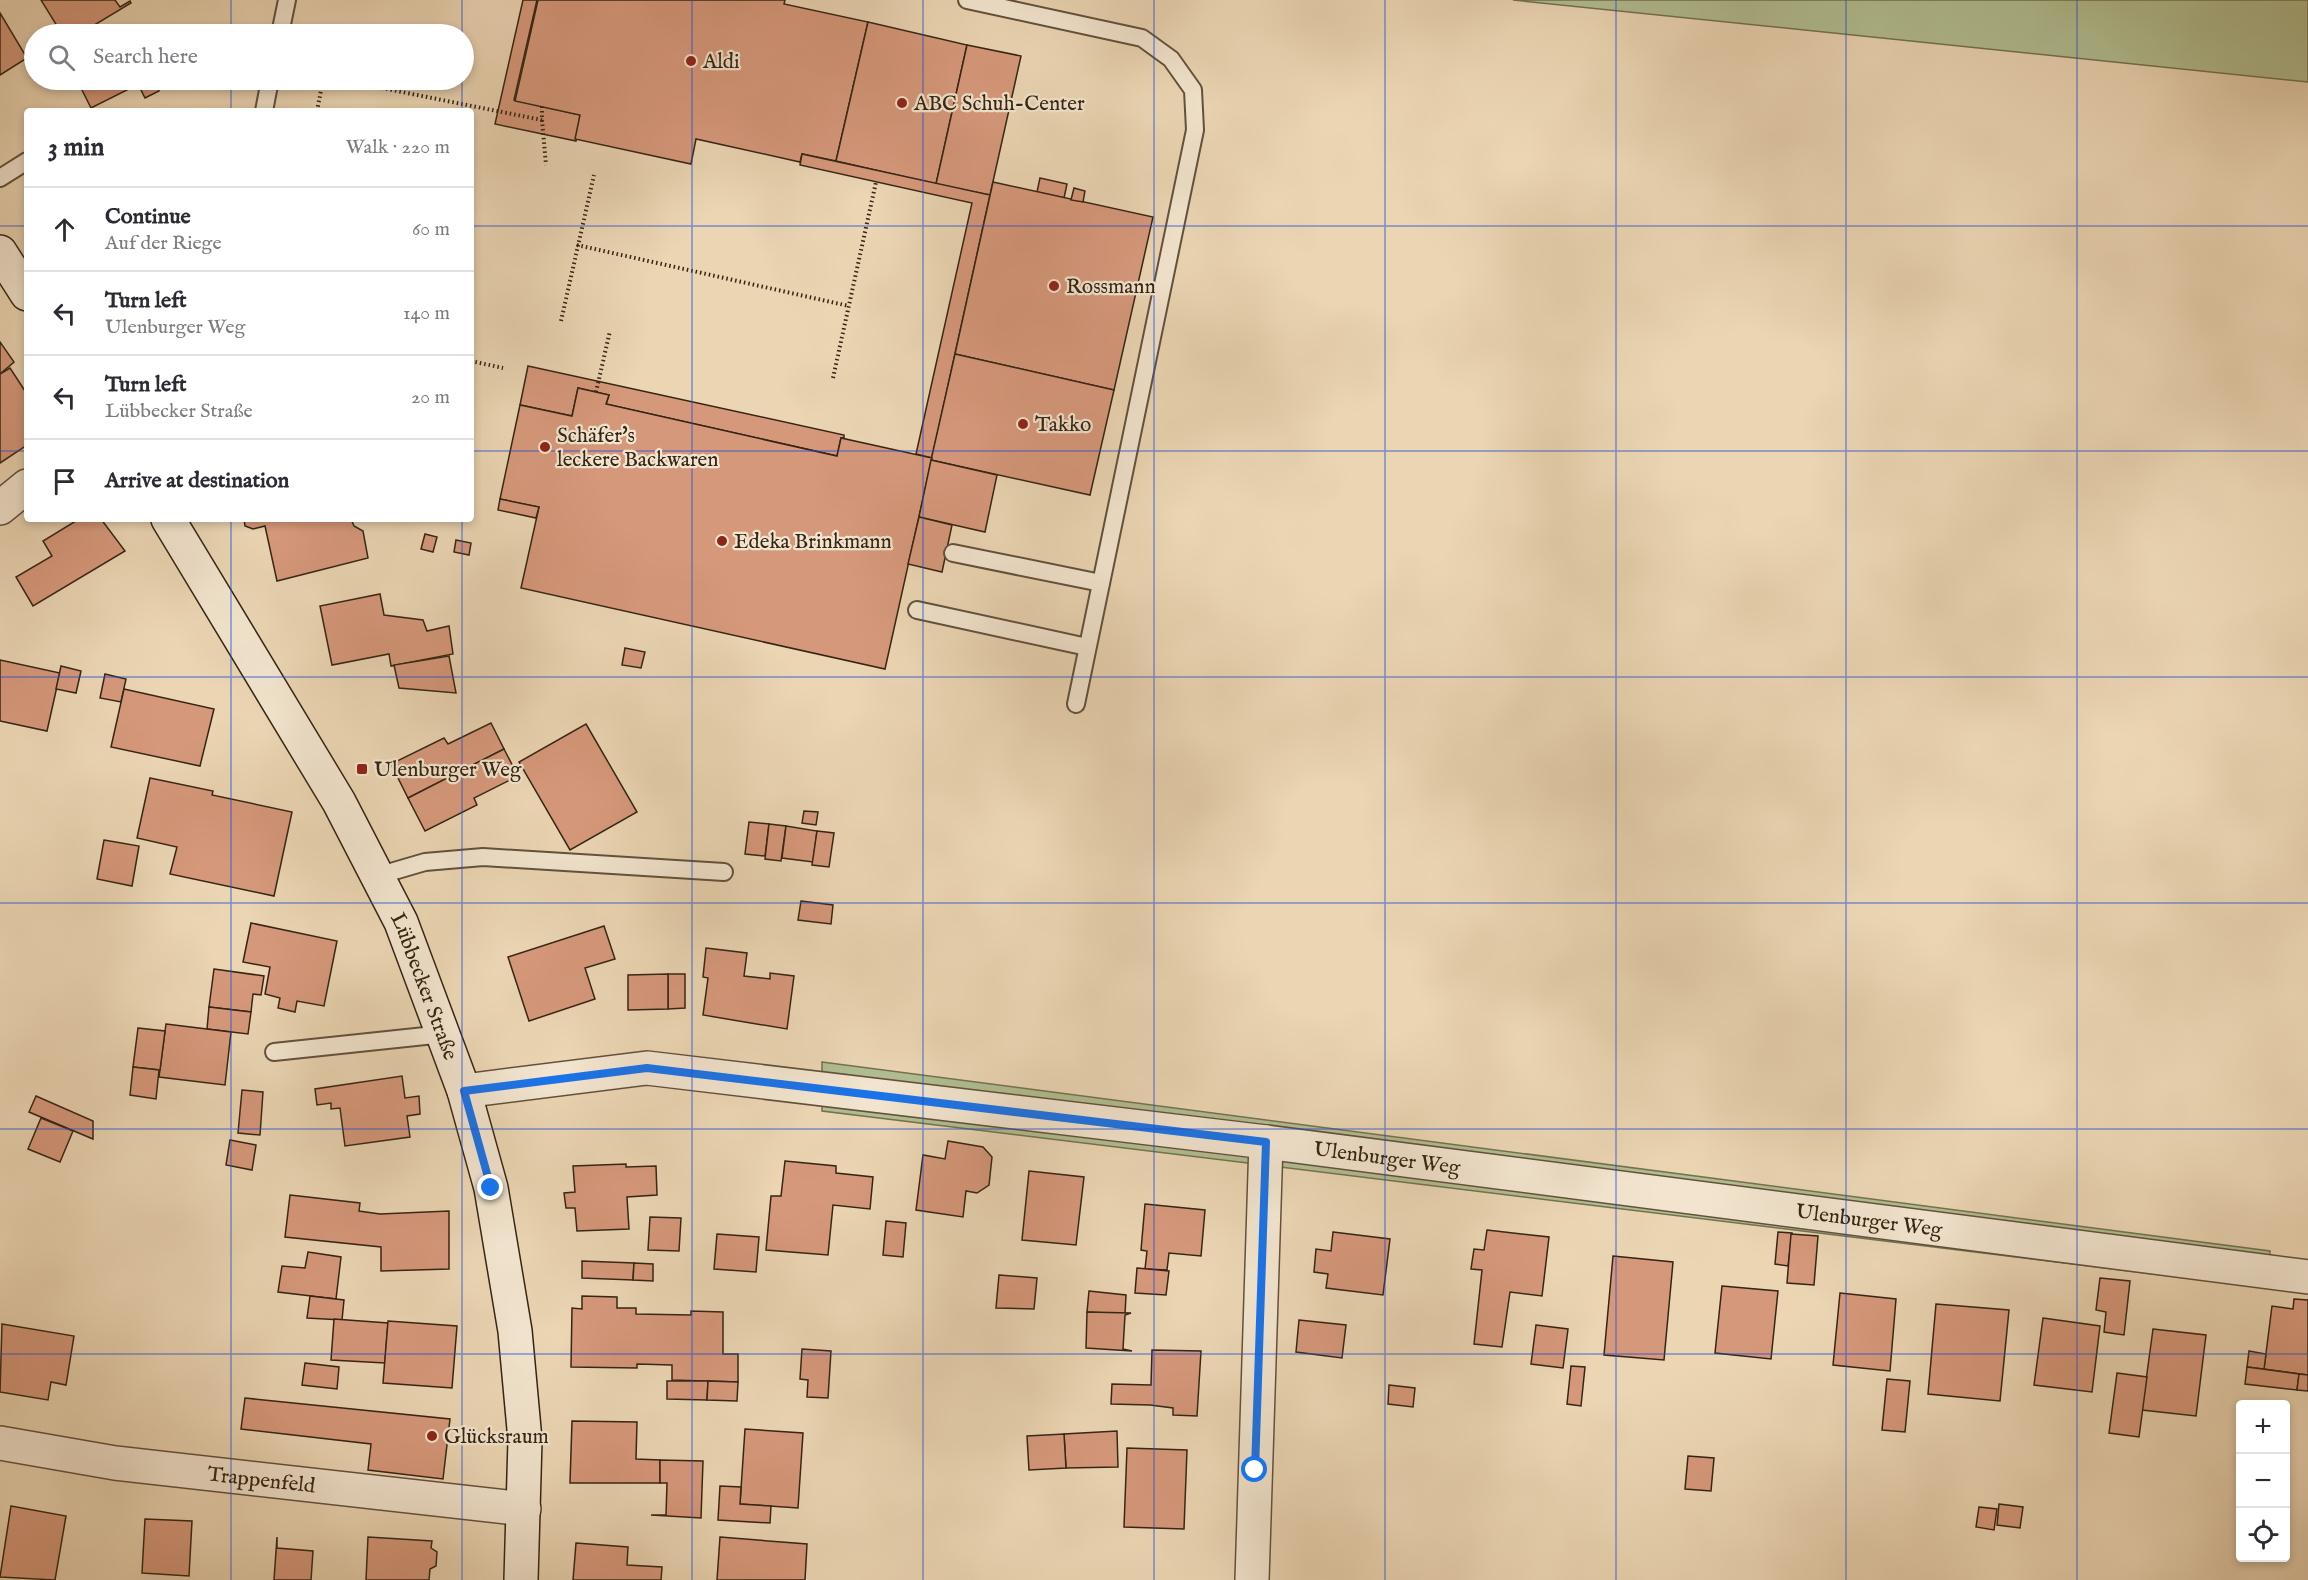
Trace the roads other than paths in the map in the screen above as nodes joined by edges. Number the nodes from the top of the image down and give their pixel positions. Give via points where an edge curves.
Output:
1 (287, 0) edge
2 (967, 0) edge
3 (282, 24) edge
4 (268, 90) edge
5 (265, 108) edge
6 (24, 163) edge
7 (0, 178) edge
8 (0, 252) edge
9 (24, 289) edge
10 (24, 488) edge
11 (0, 508) edge
12 (170, 522) edge
13 (953, 554) dead end
14 (1101, 584) junction
15 (917, 610) dead end
16 (1087, 647) junction
17 (1076, 704) dead end
18 (724, 872) dead end
19 (377, 876) junction
20 (444, 1034) junction
21 (274, 1052) dead end
22 (464, 1091) junction
23 (1266, 1142) junction
24 (2308, 1277) edge
25 (0, 1443) edge
26 (524, 1509) junction
27 (521, 1580) edge
28 (1251, 1580) edge

1 - 3 lane
2 - 14 lane via 1142,38 1172,59 1193,90 1195,130
4 - 5 lane
6 - 7 lane
8 - 9 street
10 - 11 street
12 - 19 street, Lübbecker Straße via 339,802
13 - 14 lane
14 - 16 lane
15 - 16 lane
16 - 17 lane
18 - 19 lane via 483,857 425,862
19 - 20 street, Lübbecker Straße via 401,922
20 - 21 lane
20 - 22 street, Lübbecker Straße
22 - 23 street, Ulenburger Weg via 647,1068
22 - 26 street, Lübbecker Straße via 491,1188 515,1331 525,1440
23 - 24 street, Ulenburger Weg
23 - 28 street
25 - 26 street, Trappenfeld via 115,1463
26 - 27 street, Lübbecker Straße

